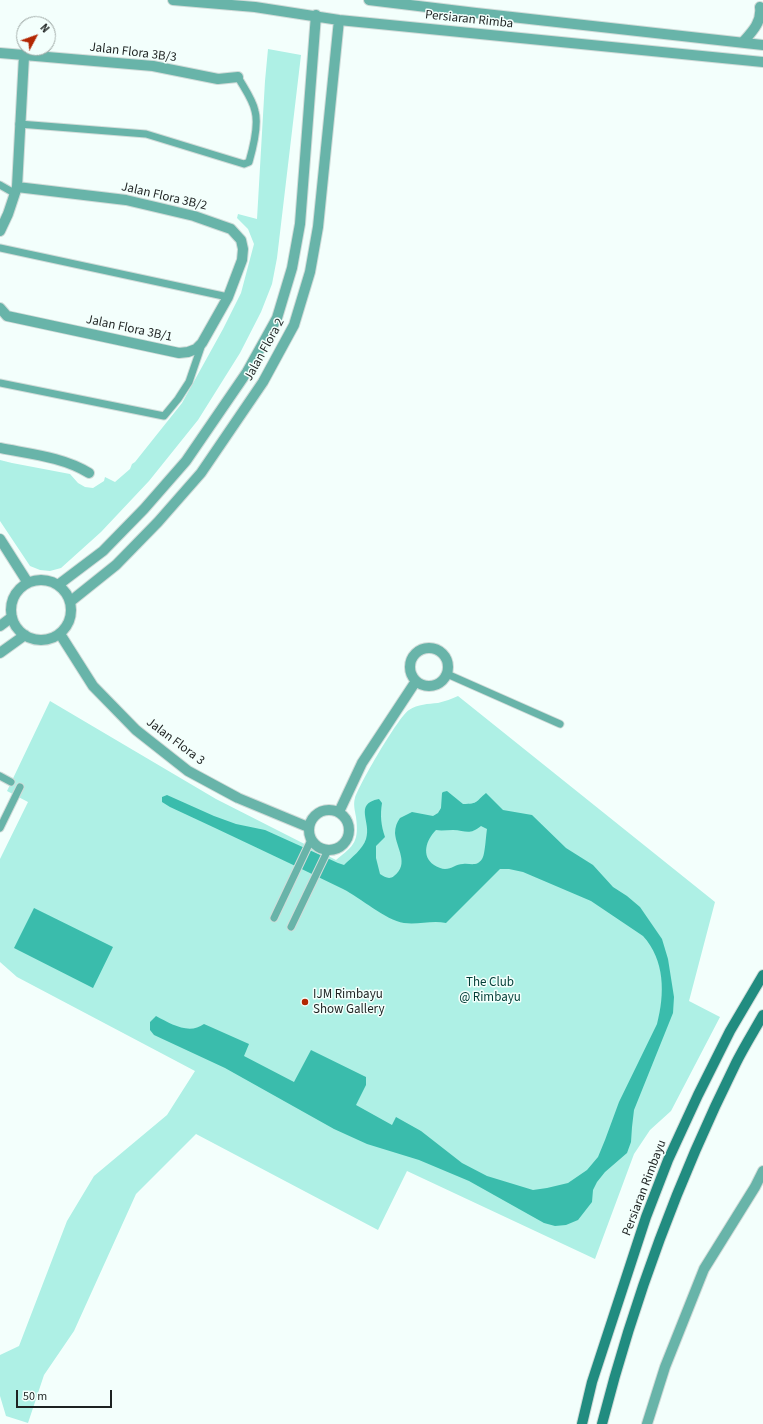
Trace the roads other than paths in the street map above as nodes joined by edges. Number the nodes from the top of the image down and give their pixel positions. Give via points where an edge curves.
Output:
1 (173, 0) edge
2 (368, 0) edge
3 (760, 6) edge
4 (316, 15) junction
5 (339, 20) junction
6 (743, 42) junction
7 (763, 45) edge
8 (0, 53) edge
9 (16, 55) edge
10 (24, 56) joint
11 (763, 62) edge
12 (238, 78) joint
13 (19, 124) junction
14 (0, 185) edge
15 (16, 190) junction
16 (0, 231) edge
17 (0, 248) edge
18 (228, 297) junction
19 (2, 316) edge
20 (202, 343) junction
21 (0, 384) edge
22 (0, 448) edge
23 (89, 473) dead end
24 (0, 539) edge
25 (28, 583) junction
26 (58, 585) junction
27 (71, 601) junction
28 (12, 617) junction
29 (0, 626) edge
30 (60, 634) junction
31 (25, 636) junction
32 (0, 653) edge
33 (447, 674) junction
34 (416, 681) junction
35 (560, 724) dead end
36 (0, 776) edge
37 (11, 782) dead end
38 (20, 786) dead end
39 (339, 812) junction
40 (308, 827) junction
41 (0, 828) edge
42 (310, 842) junction
43 (328, 852) junction
44 (274, 918) dead end
45 (292, 927) dead end
46 (763, 975) edge
47 (763, 1015) edge
48 (763, 1171) edge
49 (582, 1424) edge
50 (602, 1424) edge
51 (647, 1424) edge

1 - 4 street, Persiaran Rimba
2 - 6 street, Persiaran Rimba
3 - 6 street via 760,20
4 - 5 street, Persiaran Rimba
4 - 26 street, Jalan Flora 2 via 300,224 292,268 278,318 247,372 186,461 103,551
5 - 11 street, Persiaran Rimba
5 - 27 street, Jalan Flora 2 via 318,227 310,272 294,325 263,382 201,473 116,565
6 - 7 street, Persiaran Rimba
8 - 9 street, Jalan Flora 3B/3
10 - 12 street, Jalan Flora 3B/3 via 153,66 218,79
10 - 13 street
12 - 13 lane via 252,102 256,121 252,153 249,162 244,164 146,134
13 - 15 street
14 - 15 lane
15 - 16 street
15 - 18 street, Jalan Flora 3B/2 via 126,200 194,216 231,229 241,240 243,249 242,260
17 - 18 lane
18 - 20 street
19 - 20 street, Jalan Flora 3B/1 via 179,353 196,349
20 - 21 lane via 189,382 164,416
22 - 23 street via 66,461
24 - 25 street
25 - 26 street via 38,580
25 - 28 street via 14,597
26 - 27 street
27 - 30 street via 71,619
28 - 29 street
28 - 31 street via 16,627
30 - 31 street via 52,639 42,640
30 - 40 street, Jalan Flora 3 via 93,686 136,730 188,771 238,798
31 - 32 street
33 - 34 street via 434,686
33 - 34 street via 449,668 446,656 435,648 422,648 412,656 410,663 410,670
33 - 35 lane
34 - 39 street via 362,763
36 - 37 lane
38 - 41 lane
39 - 40 street via 326,809 319,811
39 - 43 street via 348,822 349,835 341,846
40 - 42 street
42 - 43 street
42 - 44 lane
43 - 45 lane
46 - 49 main road, Persiaran Rimbayu via 730,1031 668,1160 646,1217 595,1375
47 - 50 main road via 736,1062 673,1204 645,1279
48 - 51 street via 704,1269 665,1367

